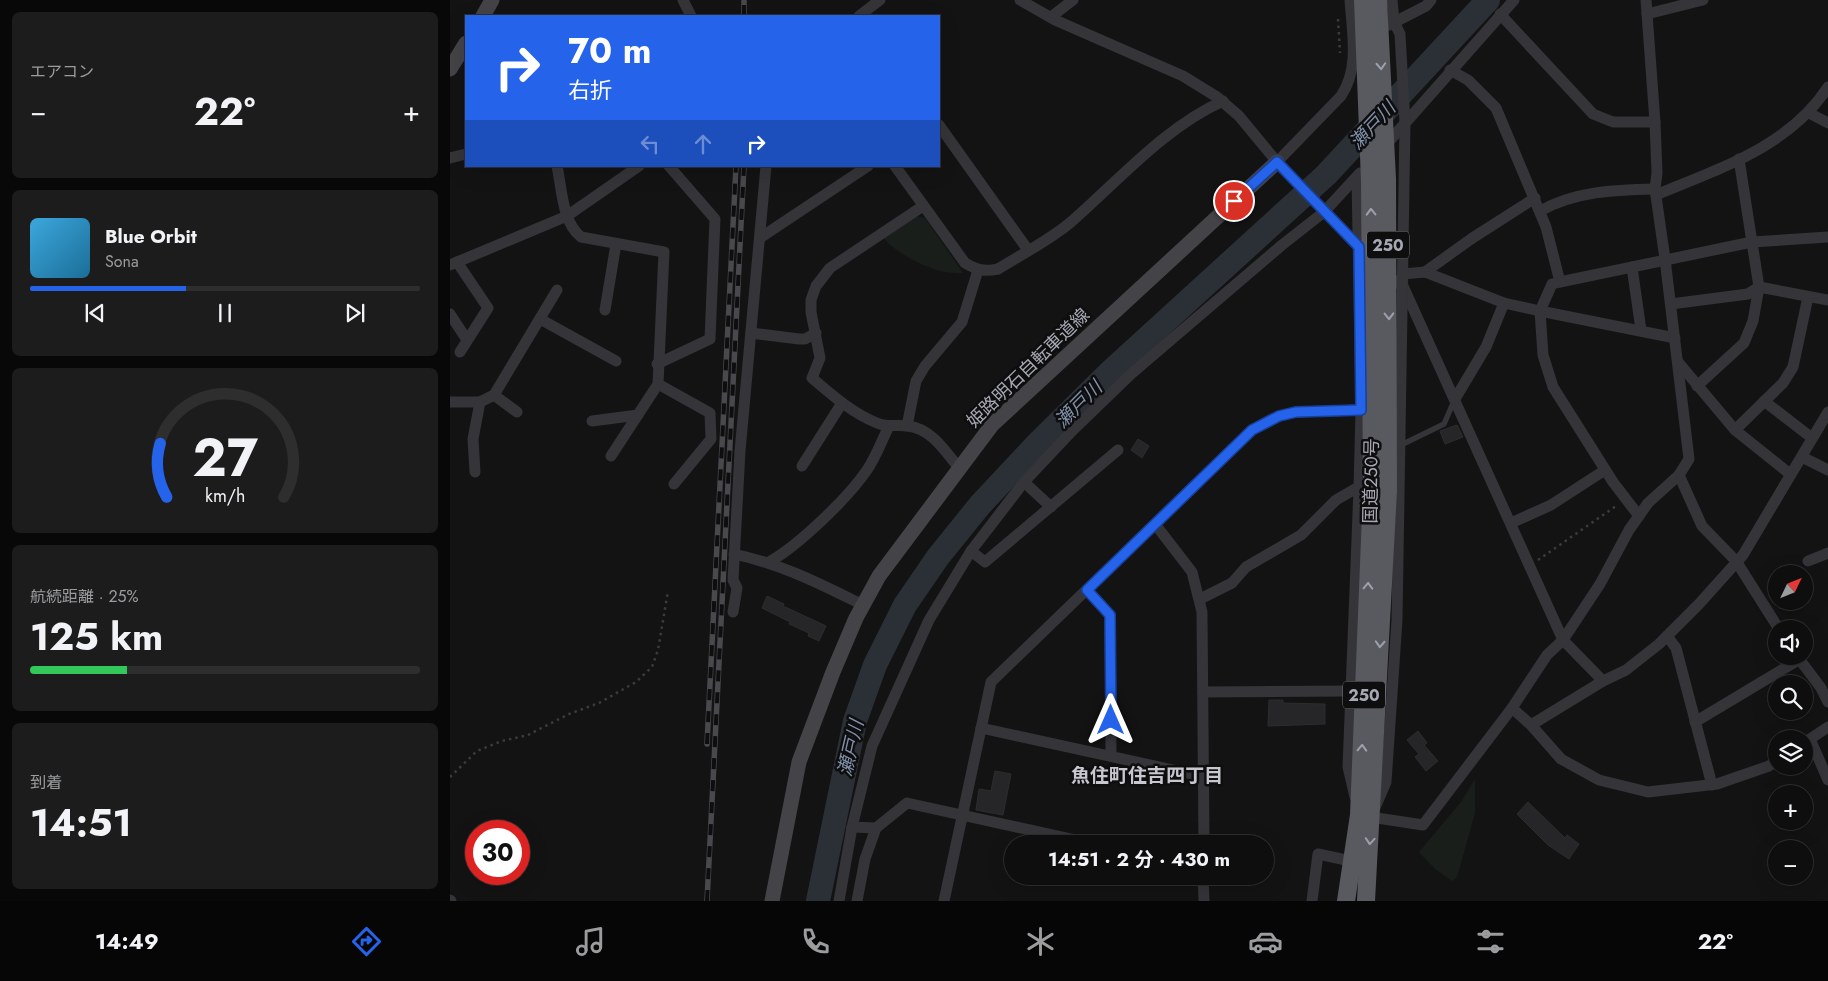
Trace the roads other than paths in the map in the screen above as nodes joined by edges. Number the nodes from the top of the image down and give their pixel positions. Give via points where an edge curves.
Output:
1 (492, 0) edge
2 (683, 0) edge
3 (880, 0) edge
4 (1020, 0) edge
5 (1073, 0) edge
6 (1350, 0) edge
7 (1363, 0) edge
8 (1378, 0) edge
9 (1392, 0) edge
10 (1431, 0) edge
11 (1514, 0) edge
12 (1646, 0) edge
13 (1703, 0) edge
14 (1500, 14) junction
15 (1646, 14) junction
16 (483, 15) edge
17 (690, 15) edge
18 (860, 15) edge
19 (1051, 17) junction
20 (1394, 22) junction
21 (465, 45) edge
22 (1353, 47) junction
23 (450, 70) edge
24 (1450, 70) junction
25 (1828, 87) edge
26 (1223, 101) junction
27 (1808, 113) junction
28 (1655, 122) junction
29 (1405, 123) junction
30 (1828, 123) edge
31 (940, 126) edge
32 (465, 154) edge
33 (450, 158) edge
34 (1739, 159) junction
35 (1279, 164) junction
36 (557, 167) edge
37 (638, 167) edge
38 (670, 167) edge
39 (766, 167) edge
40 (866, 167) edge
41 (895, 167) edge
42 (1357, 177) junction
43 (1655, 192) junction
44 (1535, 198) junction
45 (922, 206) junction
46 (1540, 211) junction
47 (1324, 212) junction
48 (567, 216) junction
49 (1828, 237) edge
50 (760, 238) junction
51 (1752, 242) junction
52 (616, 244) junction
53 (1359, 247) junction
54 (1028, 250) junction
55 (1665, 259) junction
56 (454, 264) edge
57 (1632, 267) junction
58 (978, 270) junction
59 (1425, 272) junction
60 (1403, 274) junction
61 (1560, 282) junction
62 (1404, 286) junction
63 (1759, 287) junction
64 (556, 290) dead end
65 (1808, 297) junction
66 (1828, 300) edge
67 (1504, 303) junction
68 (1671, 304) junction
69 (605, 310) dead end
70 (1540, 311) junction
71 (450, 314) edge
72 (540, 319) junction
73 (1640, 330) junction
74 (751, 333) junction
75 (816, 333) junction
76 (1675, 338) junction
77 (468, 340) junction
78 (460, 352) dead end
79 (616, 361) dead end
80 (1678, 362) junction
81 (658, 364) junction
82 (658, 384) junction
83 (1697, 386) junction
84 (494, 395) junction
85 (1455, 399) junction
86 (1764, 401) junction
87 (450, 402) edge
88 (480, 402) junction
89 (842, 403) junction
90 (1361, 410) junction
91 (517, 412) dead end
92 (1828, 412) edge
93 (638, 415) junction
94 (592, 421) dead end
95 (889, 426) junction
96 (907, 426) junction
97 (1735, 430) junction
98 (1812, 438) junction
99 (1401, 445) junction
100 (1118, 450) dead end
101 (611, 456) dead end
102 (1802, 457) junction
103 (802, 466) dead end
104 (959, 468) junction
105 (1606, 470) junction
106 (1828, 470) edge
107 (474, 472) dead end
108 (1790, 474) junction
109 (1679, 475) junction
110 (1024, 482) junction
111 (674, 484) dead end
112 (1373, 489) junction
113 (1050, 507) junction
114 (1639, 516) junction
115 (1155, 524) junction
116 (1511, 524) junction
117 (971, 551) junction
118 (1828, 553) edge
119 (734, 554) junction
120 (1736, 561) junction
121 (1808, 561) dead end
122 (769, 562) junction
123 (1087, 590) junction
124 (1200, 599) junction
125 (863, 604) junction
126 (733, 612) dead end
127 (1773, 620) edge
128 (1667, 636) junction
129 (1563, 640) junction
130 (1787, 665) edge
131 (1803, 665) edge
132 (1603, 681) junction
133 (1351, 691) junction
134 (1203, 692) junction
135 (1828, 702) edge
136 (1512, 708) junction
137 (1695, 722) junction
138 (1531, 725) junction
139 (1828, 727) edge
140 (981, 728) junction
141 (1813, 737) edge
142 (1813, 752) edge
143 (1111, 756) junction
144 (1768, 766) edge
145 (1205, 777) junction
146 (1828, 780) edge
147 (1712, 785) junction
148 (964, 816) junction
149 (1366, 816) junction
150 (852, 827) junction
151 (876, 828) junction
152 (1052, 835) edge
153 (1204, 835) edge
154 (1351, 861) junction
155 (1203, 885) edge
156 (772, 901) edge
157 (839, 901) edge
158 (857, 901) edge
159 (946, 901) edge
160 (1204, 901) edge
161 (1312, 901) edge
162 (1346, 901) edge
163 (1366, 901) edge

1 - 16 main road
2 - 17 street
3 - 18 street
4 - 19 street
5 - 19 street
6 - 22 street
112 -> 7 highway, 国道250号 / 250, bridge via 1370,181
8 -> 112 highway, 国道250号 / 250, bridge via 1387,199
9 - 20 street
10 - 20 street via 1426,6
11 - 14 street
12 - 15 street
13 - 15 street
14 - 24 street
14 - 28 street via 1593,114 1612,122
15 - 28 street
19 - 26 street via 1183,76
20 - 22 street
20 - 29 street via 1400,34
21 - 23 main road
22 - 35 street via 1352,75 1347,87
24 - 29 street
24 - 44 street via 1468,80 1496,108
25 - 27 street
26 - 35 street
26 - 54 street via 1172,134 1070,223
27 - 30 street
27 - 34 street via 1770,143
28 - 43 street
29 - 42 street
29 - 60 street
31 - 54 street
32 - 33 street
34 - 43 street
34 - 51 street
35 - 47 street
35 - 104 main road, 姫路明石自転車道線 via 992,425
36 - 48 street
37 - 48 street
38 - 81 street via 715,219 710,339
39 - 50 street
40 - 50 street
41 - 45 street
42 - 47 street
42 - 53 street
43 - 46 street via 1593,192 1557,202
43 - 55 street
44 - 46 street
44 - 59 street
45 - 58 street via 966,263
45 - 75 street via 830,268 816,286 811,300
46 - 61 street
47 - 53 street
47 - 110 street via 1132,374
48 - 52 street via 572,230 581,237
48 - 56 street
49 - 51 street
50 - 74 street
51 - 55 street
51 - 63 street
52 - 69 street
52 - 81 street via 664,252
53 - 62 street
53 - 90 street
54 - 58 street via 998,269
55 - 57 street
55 - 68 street
56 - 77 street via 488,308
57 - 61 street
57 - 73 street
58 - 96 street via 962,322 916,381
59 - 60 street
59 - 67 street
60 - 62 street
61 - 70 street via 1552,284
62 - 85 street
62 - 99 street
63 - 65 street
63 - 68 street via 1748,294
63 - 83 street via 1753,321 1744,343
64 - 72 street
65 - 66 street
65 - 86 street via 1793,367
67 - 70 street
67 - 85 street via 1486,347
68 - 76 street
70 - 73 street
70 - 105 street via 1543,355 1553,387
71 - 77 street
72 - 79 street
72 - 84 street
73 - 76 street
74 - 75 street via 805,339
74 - 119 street
75 - 89 street via 820,358 812,378
76 - 80 street
77 - 78 street
80 - 83 street
80 - 109 street via 1689,459
81 - 82 street
82 - 93 street
82 - 111 street via 710,413 711,439
83 - 97 street
84 - 88 street
84 - 91 street
85 - 99 lane via 1444,424
85 - 116 street
86 - 97 street
86 - 98 street
87 - 88 street
88 - 107 street via 473,440
89 - 95 street via 870,420
89 - 103 street
90 - 112 street
90 - 115 street via 1296,412 1279,416 1252,430
92 - 98 street
93 - 94 street
93 - 101 street
95 - 96 street
95 - 122 street via 861,478 798,541
96 - 104 street via 924,431 938,441
97 - 108 street
98 - 102 street
99 - 112 street
99 - 149 street via 1397,620 1386,782
100 - 113 street
102 - 106 street
102 - 108 street
104 - 125 main road, 姫路明石自転車道線 via 879,576
105 - 114 street
105 - 116 street via 1551,505
108 - 120 street via 1743,555
109 - 114 street via 1648,503
109 - 120 street via 1702,526
110 - 113 street
110 - 117 street
112 - 124 street via 1336,500 1301,535 1246,566 1232,583
112 - 133 street
112 - 149 highway, 国道250号 / 250
113 - 117 street via 985,562
114 - 129 street
115 - 123 street
115 - 124 street via 1192,572
116 - 129 street
117 - 150 street via 929,620 872,746
118 - 121 street
119 - 122 street
119 - 126 street via 732,580 738,588
120 - 127 street
120 - 128 street
122 - 125 street via 820,582
123 - 140 street via 992,682
123 - 143 street via 1110,615
124 - 134 street
125 - 156 main road, 姫路明石自転車道線 via 833,672 800,762
128 - 132 street via 1626,670
128 - 137 street via 1676,648
129 - 132 street
129 - 136 street via 1548,655
130 - 137 street
131 - 135 street
132 - 138 street
133 - 134 street
133 - 149 street via 1348,767
134 - 145 street
136 - 138 street
136 - 149 street via 1423,825
137 - 147 street
138 - 147 street via 1561,759 1599,780 1648,792
139 - 141 street
140 - 143 street
140 - 148 street
142 - 146 street
143 - 145 street
144 - 147 street
145 - 153 street
148 - 151 street via 907,803
148 - 152 street
148 - 159 street
149 - 154 highway, 国道250号 / 250
149 -> 163 highway, 国道250号 / 250
150 - 151 street
150 - 157 street
151 - 158 street via 865,859
154 - 161 street via 1318,854
154 - 162 highway, 国道250号 / 250
155 - 160 street

